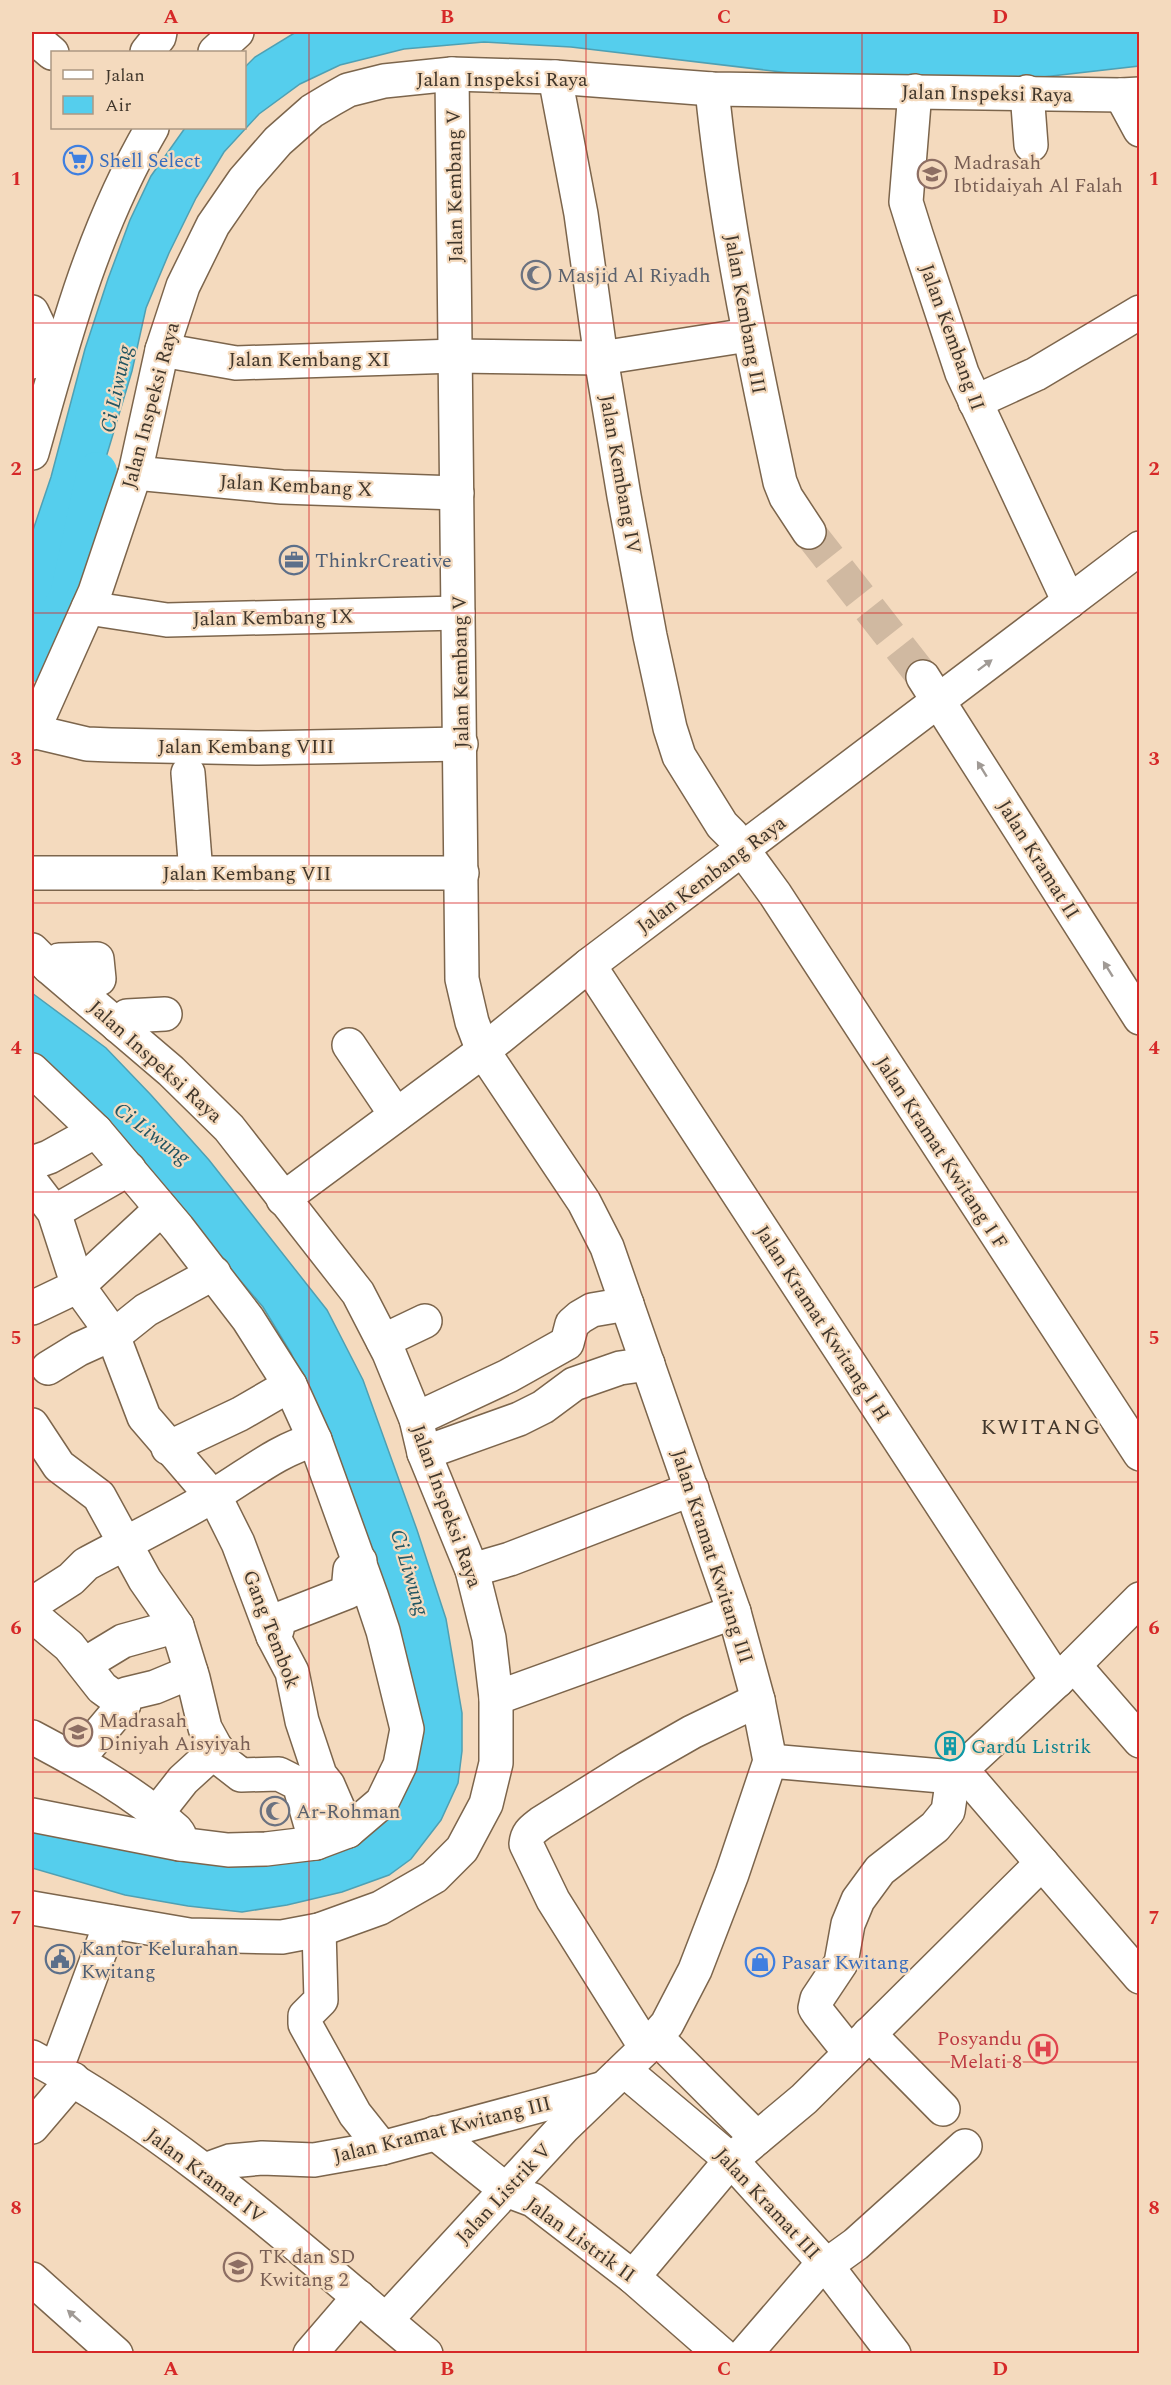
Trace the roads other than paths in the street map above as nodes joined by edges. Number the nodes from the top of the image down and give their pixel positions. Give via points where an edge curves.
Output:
1 (160, 32) edge
2 (237, 32) edge
3 (32, 36) edge
4 (148, 51) edge
5 (217, 51) edge
6 (51, 52) edge
7 (32, 56) edge
8 (32, 66) edge
9 (452, 74) junction
10 (555, 76) junction
11 (712, 88) junction
12 (915, 91) junction
13 (1027, 92) junction
14 (1130, 95) edge
15 (151, 129) edge
16 (1140, 130) edge
17 (1031, 145) dead end
18 (32, 312) edge
19 (1140, 312) edge
20 (748, 335) junction
21 (162, 350) junction
22 (456, 356) junction
23 (601, 358) junction
24 (32, 362) edge
25 (975, 402) junction
26 (32, 453) edge
27 (135, 473) junction
28 (457, 493) junction
29 (808, 532) tunnel mouth
30 (1140, 548) edge
31 (1069, 602) junction
32 (88, 608) junction
33 (458, 613) junction
34 (931, 689) junction
35 (32, 732) edge
36 (461, 744) junction
37 (188, 773) dead end
38 (744, 850) junction
39 (32, 873) edge
40 (196, 873) junction
41 (462, 873) junction
42 (40, 958) edge
43 (589, 965) junction
44 (1136, 1006) edge
45 (165, 1014) dead end
46 (118, 1026) junction
47 (349, 1045) dead end
48 (483, 1051) junction
49 (34, 1076) edge
50 (396, 1115) junction
51 (96, 1131) junction
52 (32, 1163) edge
53 (129, 1169) junction
54 (32, 1183) edge
55 (283, 1199) junction
56 (161, 1209) junction
57 (54, 1212) junction
58 (214, 1273) junction
59 (78, 1286) junction
60 (627, 1304) junction
61 (32, 1308) edge
62 (425, 1321) dead end
63 (112, 1333) junction
64 (383, 1341) junction
65 (648, 1365) junction
66 (37, 1367) edge
67 (290, 1385) junction
68 (416, 1419) junction
69 (33, 1432) edge
70 (315, 1440) junction
71 (168, 1448) junction
72 (424, 1453) junction
73 (1140, 1454) edge
74 (692, 1489) junction
75 (213, 1497) junction
76 (126, 1543) junction
77 (360, 1562) junction
78 (472, 1570) junction
79 (1140, 1599) edge
80 (734, 1612) junction
81 (33, 1615) edge
82 (177, 1626) junction
83 (273, 1636) junction
84 (85, 1664) junction
85 (191, 1672) junction
86 (1066, 1673) junction
87 (496, 1698) junction
88 (758, 1700) junction
89 (124, 1704) junction
90 (32, 1737) edge
91 (1140, 1741) edge
92 (217, 1749) junction
93 (77, 1760) junction
94 (770, 1761) junction
95 (957, 1773) junction
96 (157, 1813) junction
97 (32, 1815) edge
98 (348, 1831) junction
99 (316, 1843) junction
100 (180, 1844) junction
101 (1042, 1863) junction
102 (32, 1908) edge
103 (111, 1922) junction
104 (319, 1930) junction
105 (1140, 1977) edge
106 (860, 2044) junction
107 (633, 2060) junction
108 (53, 2069) edge
109 (943, 2109) dead end
110 (32, 2127) edge
111 (435, 2133) junction
112 (757, 2138) junction
113 (966, 2146) dead end
114 (382, 2148) junction
115 (731, 2160) junction
116 (206, 2170) junction
117 (506, 2190) junction
118 (826, 2265) junction
119 (633, 2277) junction
120 (32, 2279) edge
121 (359, 2297) junction
122 (386, 2320) junction
123 (116, 2354) edge
124 (310, 2354) edge
125 (426, 2354) edge
126 (721, 2354) edge
127 (745, 2354) edge
128 (894, 2354) edge

1 - 4 street
2 - 5 street
3 - 6 street
7 - 8 street via 36,60
9 - 10 street, Jalan Inspeksi Raya
9 - 21 street, Jalan Inspeksi Raya via 384,81 348,90 312,111 278,141 244,180 213,225 183,286
9 - 22 street, Jalan Kembang V
10 - 11 street, Jalan Inspeksi Raya
10 - 23 street, Jalan Kembang IV via 581,213
11 - 12 street, Jalan Inspeksi Raya
11 - 20 street, Jalan Kembang III via 720,168
12 - 13 street, Jalan Inspeksi Raya
12 - 25 street, Jalan Kembang II via 906,202
13 - 14 street, Jalan Inspeksi Raya
13 - 17 street
14 - 16 street
15 - 26 street via 127,171 101,230
18 - 24 street via 41,331
19 - 25 street via 1036,374
20 - 23 street, Jalan Kembang XI
20 - 29 street, Jalan Kembang III via 780,482
21 - 22 street, Jalan Kembang XI via 236,363
21 - 27 street, Jalan Inspeksi Raya
22 - 23 street, Jalan Kembang XI
22 - 28 street, Jalan Kembang V
23 - 38 street, Jalan Kembang IV via 670,728 679,756 722,825
25 - 31 street, Jalan Kembang II
27 - 28 street, Jalan Kembang X via 282,487
27 - 32 street, Jalan Inspeksi Raya
28 - 33 street, Jalan Kembang V
30 - 31 street, Jalan Kembang Raya
34 -> 31 street, Jalan Kembang Raya
32 - 33 street, Jalan Kembang IX via 167,620
32 - 35 street, Jalan Inspeksi Raya
33 - 36 street, Jalan Kembang V
34 - 38 street, Jalan Kembang Raya
44 -> 34 street, Jalan Kramat II
35 - 36 street, Jalan Kembang VIII via 111,745 259,748
36 - 41 street, Jalan Kembang V
37 - 40 street
38 - 43 street, Jalan Kembang Raya
38 - 73 street, Jalan Kramat Kwitang I F
39 - 40 street, Jalan Kembang VII
40 - 41 street, Jalan Kembang VII
41 - 48 street, Jalan Kembang V via 462,979
42 - 46 street, Jalan Inspeksi Raya
43 - 48 street, Jalan Kembang Raya
43 - 86 street, Jalan Kramat Kwitang I H
45 - 46 street via 127,1016
46 - 55 street, Jalan Inspeksi Raya via 229,1128
47 - 50 street
48 - 50 street, Jalan Kembang Raya
48 - 60 street, Jalan Kramat Kwitang III via 584,1202 607,1247
49 - 51 street
50 - 55 street, Jalan Kembang Raya
51 - 52 street
51 - 53 street
53 - 56 street
53 - 57 street
54 - 57 street, Gang Tembok
55 - 64 street, Jalan Inspeksi Raya via 358,1293
56 - 58 street
56 - 59 street
57 - 59 street, Gang Tembok
58 - 63 street
58 - 67 street
59 - 61 street
59 - 63 street, Gang Tembok
60 - 65 street, Jalan Kramat Kwitang III
60 - 68 street via 592,1310 575,1321 567,1343
62 - 64 street
63 - 66 street
63 - 71 street, Gang Tembok via 144,1417
64 - 68 street, Jalan Inspeksi Raya
65 - 72 street via 621,1368 574,1384 519,1419
65 - 74 street, Jalan Kramat Kwitang III
67 - 70 street
67 - 71 street
68 - 72 street, Jalan Inspeksi Raya
69 - 76 street via 59,1467 99,1496
70 - 75 street via 253,1469
70 - 77 street
71 - 75 street, Gang Tembok
72 - 78 street, Jalan Inspeksi Raya
74 - 78 street
74 - 80 street, Jalan Kramat Kwitang III
75 - 76 street
75 - 83 street, Gang Tembok via 238,1542
76 - 81 street via 86,1564
76 - 82 street via 145,1580
77 - 83 street via 350,1570 348,1592 279,1619
77 - 98 street via 383,1631 407,1729 400,1765 390,1789 382,1802
78 - 87 street, Jalan Inspeksi Raya via 489,1638
79 - 86 street
80 - 87 street
80 - 88 street, Jalan Kramat Kwitang III
81 - 84 street
82 - 84 street via 123,1641
82 - 85 street
83 - 98 street, Gang Tembok via 292,1672 302,1721 320,1775
84 - 89 street via 102,1688
85 - 89 street via 126,1694
85 - 92 street via 205,1728
86 - 91 street, Jalan Kramat Kwitang I H
86 - 95 street
87 - 104 street, Jalan Inspeksi Raya via 496,1763 486,1804 462,1849 434,1877 411,1891 380,1908
88 - 94 street, Jalan Kramat Kwitang III
88 - 107 street via 629,1768 541,1823 527,1837 526,1844
89 - 93 street
90 - 93 street
92 - 96 street via 183,1780
92 - 99 street via 223,1761 241,1775 279,1774 299,1784
93 - 96 street
94 - 95 street
94 - 107 street, Jalan Kramat Kwitang III via 695,1970 680,2001
95 - 101 street
95 - 106 street via 948,1810 935,1827 880,1870 858,1900 848,1924 841,1963 817,1999 815,2008 819,2014
96 - 100 street via 179,1834
97 - 100 street
98 - 99 street
99 - 100 street via 238,1850
101 - 105 street
101 - 106 street
102 - 103 street, Jalan Inspeksi Raya
103 - 104 street, Jalan Inspeksi Raya via 189,1935 239,1938 282,1937
103 - 108 street
104 - 114 street via 321,2001 305,2016 305,2024 355,2114
106 - 109 street
106 - 112 street
107 - 111 street, Jalan Kramat Kwitang III
107 - 112 street
107 - 115 street, Jalan Kramat III
107 - 117 street, Jalan Listrik V
108 - 110 street
108 - 116 street, Jalan Kramat IV
111 - 114 street, Jalan Kramat Kwitang III
111 - 117 street, Jalan Listrik II
112 - 115 street
113 - 118 street via 856,2244
114 - 116 street, Jalan Kramat Kwitang III via 314,2160 241,2160
115 - 118 street, Jalan Kramat III
115 - 119 street
116 - 121 street, Jalan Kramat IV
117 - 119 street, Jalan Listrik II via 533,2200
117 - 122 street, Jalan Listrik V
118 - 127 street
118 - 128 street, Jalan Kramat III
119 - 126 street, Jalan Listrik II
123 -> 120 street
121 - 122 street, Jalan Kramat IV
121 - 124 street
122 - 125 street, Jalan Kramat IV

